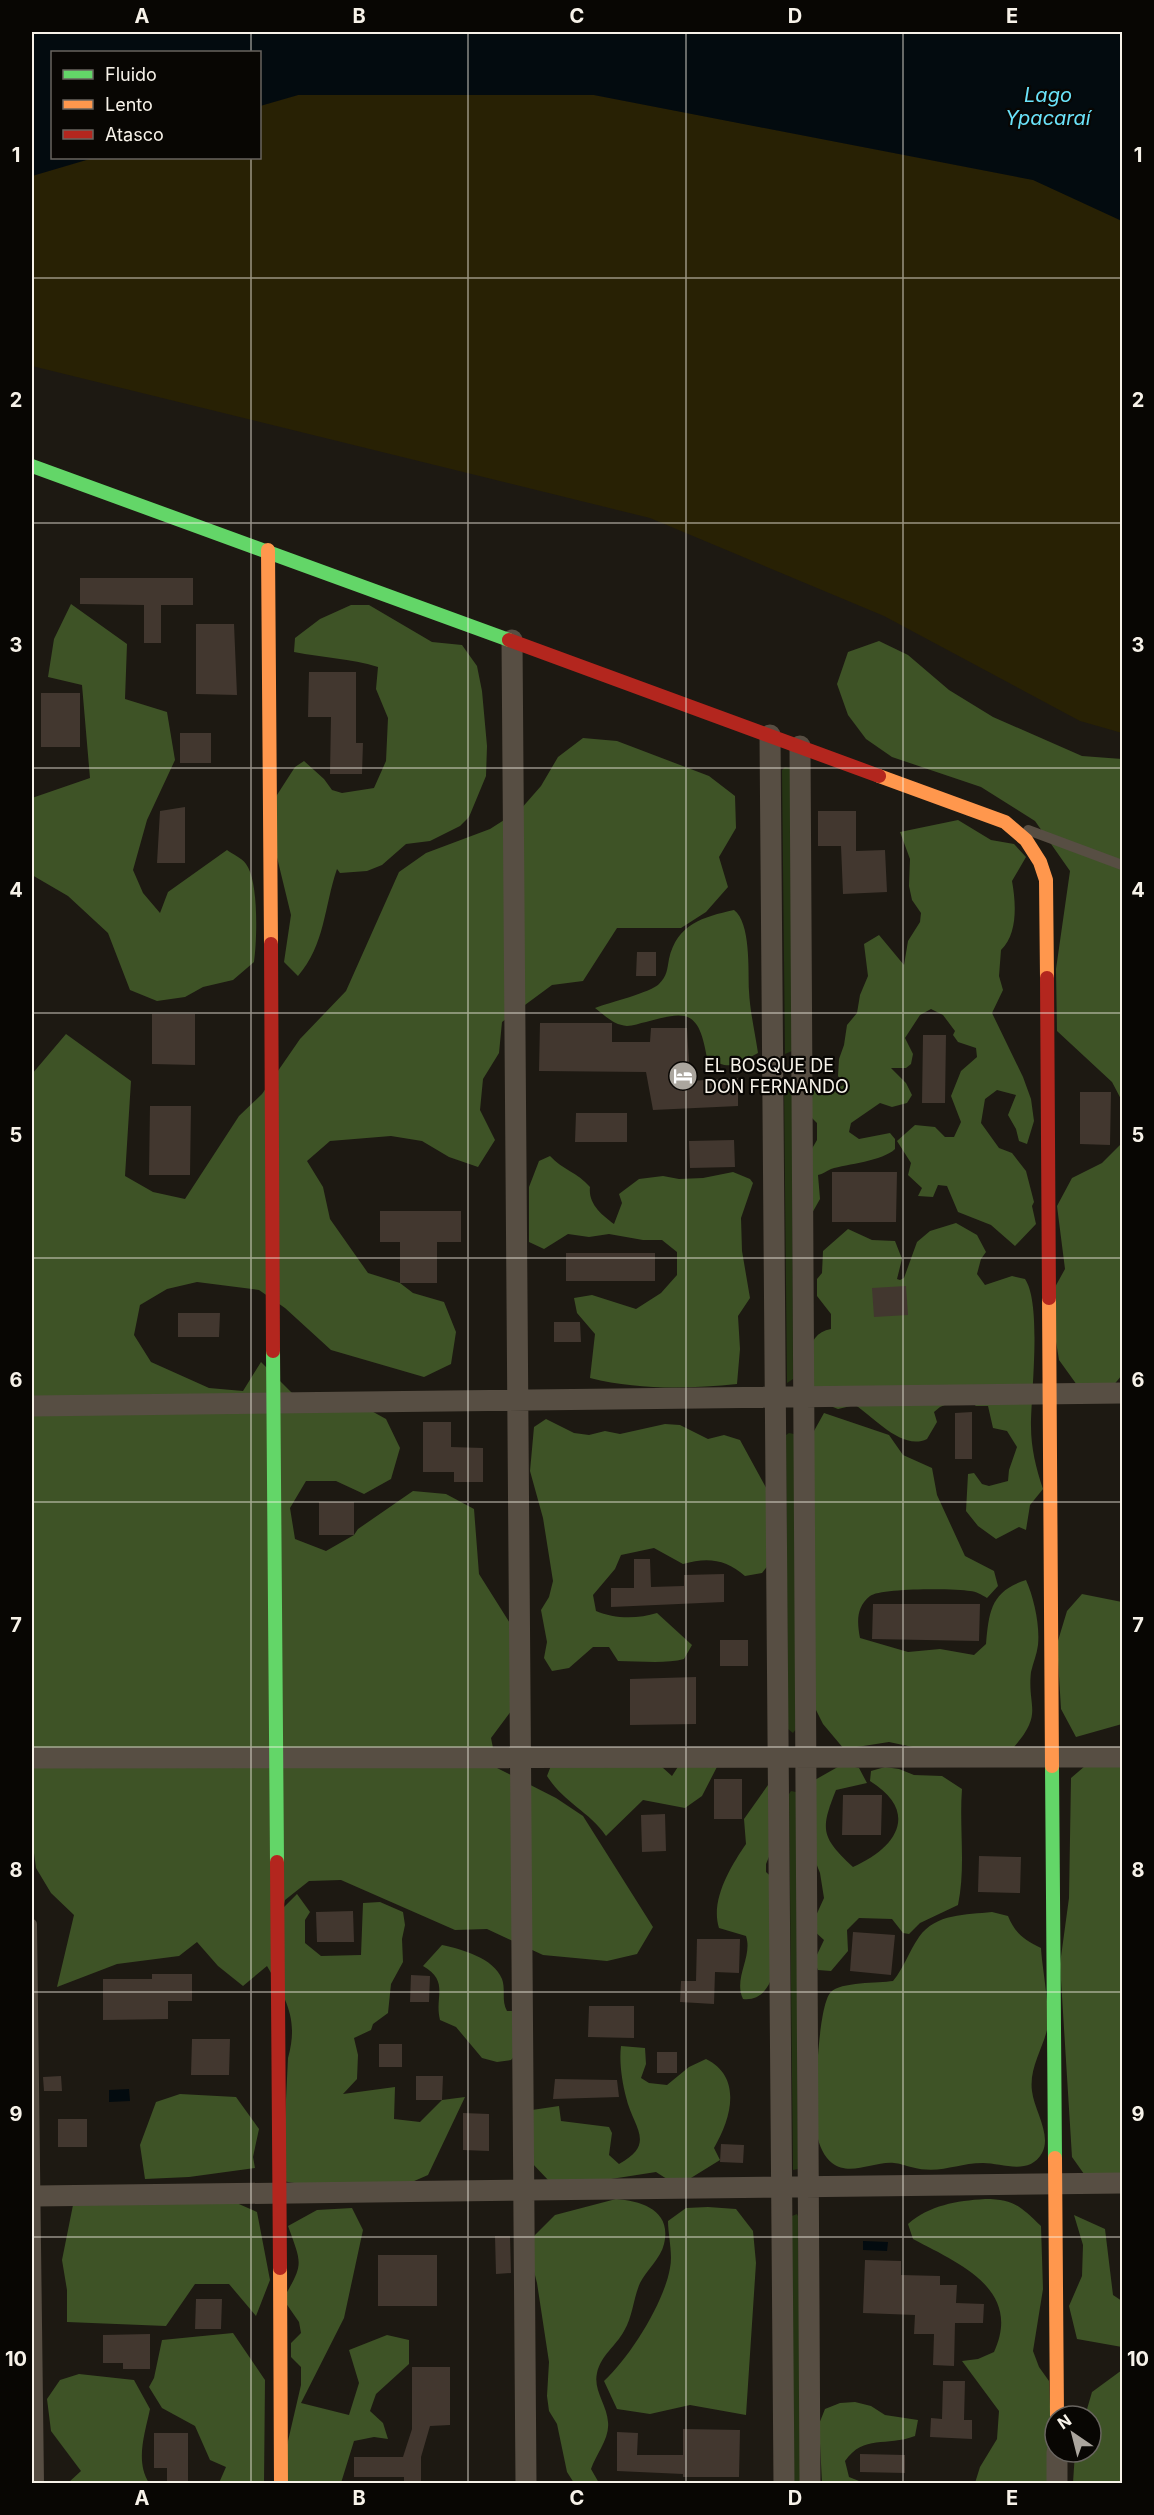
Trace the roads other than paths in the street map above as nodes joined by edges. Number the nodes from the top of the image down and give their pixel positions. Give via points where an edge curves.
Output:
1 (32, 465) edge
2 (268, 550) junction
3 (512, 640) junction
4 (770, 735) junction
5 (800, 746) junction
6 (1005, 822) junction
7 (1122, 865) edge
8 (788, 1069) junction
9 (1122, 1393) edge
10 (1050, 1394) junction
11 (777, 1397) junction
12 (803, 1397) junction
13 (518, 1401) junction
14 (273, 1404) junction
15 (32, 1406) edge
16 (779, 1757) junction
17 (805, 1757) junction
18 (1053, 1757) junction
19 (1122, 1757) edge
20 (32, 1758) edge
21 (276, 1758) junction
22 (520, 1758) junction
23 (32, 1924) edge
24 (1122, 2183) edge
25 (1055, 2184) junction
26 (782, 2187) junction
27 (808, 2187) junction
28 (524, 2190) junction
29 (279, 2193) junction
30 (35, 2196) junction
31 (1057, 2404) edge
32 (1057, 2464) edge
33 (39, 2484) edge
34 (281, 2484) edge
35 (526, 2484) edge
36 (784, 2484) edge
37 (810, 2484) edge
38 (1057, 2484) edge

1 - 2 street
2 - 3 street
2 - 14 street
3 - 4 street
3 - 13 street
4 - 5 street
4 - 8 street
5 - 6 street
5 - 8 street
6 - 7 lane
6 - 10 street via 1033,847 1046,880
8 - 11 street
8 - 12 street
9 - 10 street
10 - 12 street
10 - 18 street
11 - 12 street
11 - 13 street
11 - 16 street
12 - 17 street
13 - 14 street
13 - 22 street
14 - 15 street
14 - 21 street
16 - 17 street
16 - 22 street
16 - 26 street
17 - 18 street
17 - 27 street
18 - 19 street
18 - 25 street
20 - 21 street
21 - 22 street
21 - 29 street
22 - 28 street
23 - 30 lane
24 - 25 street
25 - 27 street
25 - 31 street
26 - 27 street
26 - 28 street
26 - 36 street
27 - 37 street
28 - 29 street
28 - 35 street
29 - 30 street
29 - 34 street
30 - 33 lane
32 - 38 street

